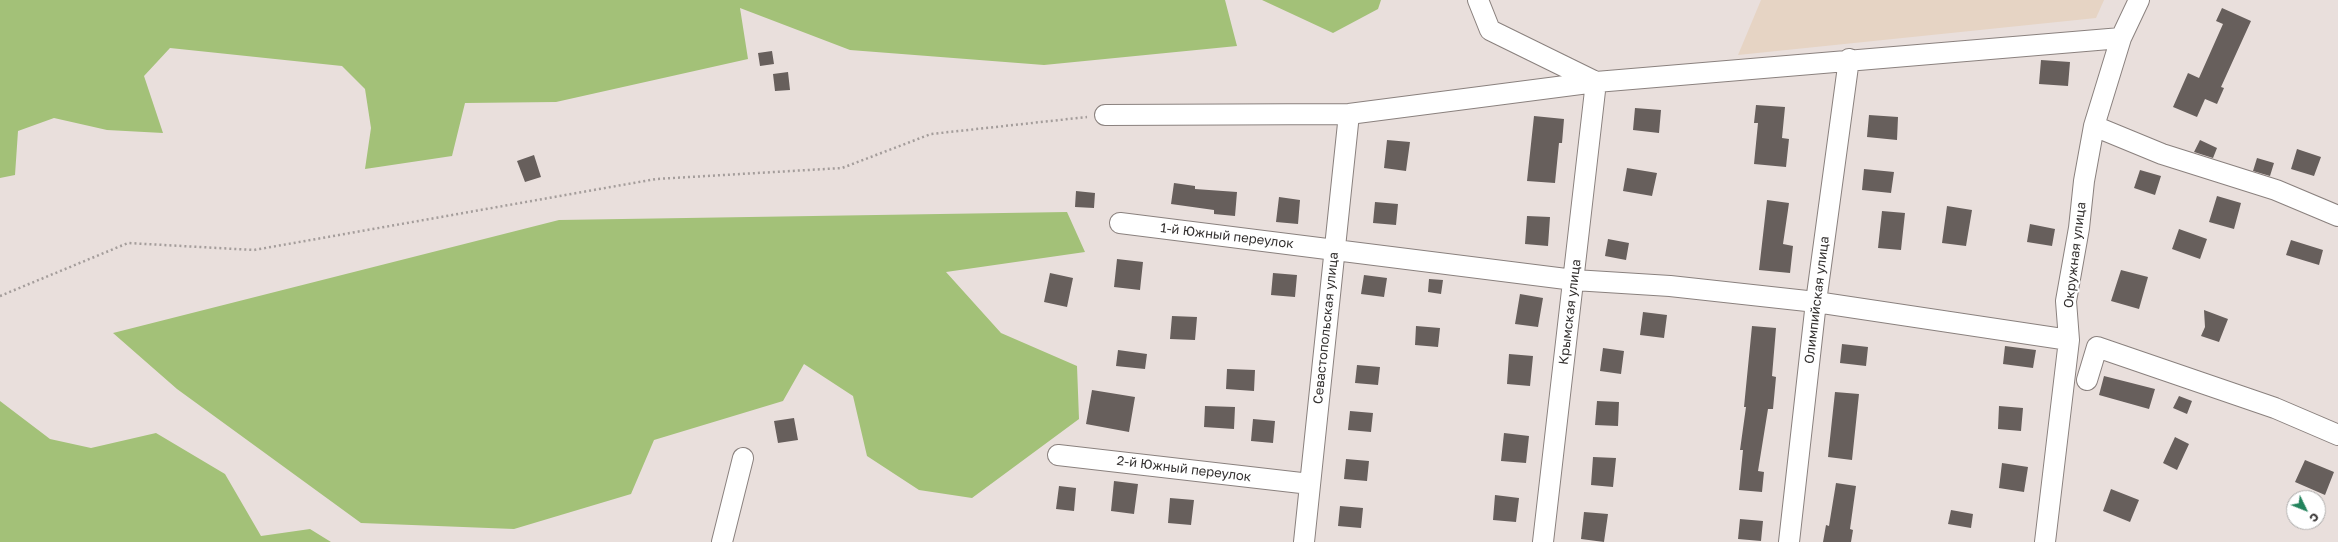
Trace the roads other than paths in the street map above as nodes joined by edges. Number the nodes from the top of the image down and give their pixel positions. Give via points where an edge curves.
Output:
1 (1478, 0) edge
2 (2139, 0) edge
3 (2120, 38) junction
4 (1849, 59) junction
5 (1596, 82) junction
6 (1349, 114) junction
7 (1105, 115) road end
8 (2094, 126) junction
9 (2338, 216) edge
10 (1120, 223) dead end
11 (1334, 249) junction
12 (1574, 280) junction
13 (1816, 302) junction
14 (2069, 340) junction
15 (2087, 380) dead end
16 (2338, 435) edge
17 (1058, 455) dead end
18 (743, 458) dead end
19 (1310, 484) junction
20 (722, 542) edge
21 (1304, 542) edge
22 (1543, 542) edge
23 (1789, 542) edge
24 (2045, 542) edge

1 - 5 street via 1490,30
2 - 3 street, Окружная улица
3 - 4 street
3 - 8 street, Окружная улица
4 - 5 street
4 - 13 street, Олимпийская улица
5 - 6 street
5 - 12 street, Крымская улица
6 - 7 street
6 - 11 street, Севастопольская улица
8 - 9 street via 2162,154 2276,190
8 - 14 street, Окружная улица via 2066,301
10 - 11 street, 1-й Южный переулок
11 - 12 street, 1-й Южный переулок
11 - 19 street, Севастопольская улица
12 - 13 street, 1-й Южный переулок via 1670,286
12 - 22 street, Крымская улица
13 - 14 street, 1-й Южный переулок
13 - 23 street, Олимпийская улица
14 - 24 street, Окружная улица
15 - 16 street via 2097,346 2275,408
17 - 19 street, 2-й Южный переулок
18 - 20 street
19 - 21 street, Севастопольская улица

